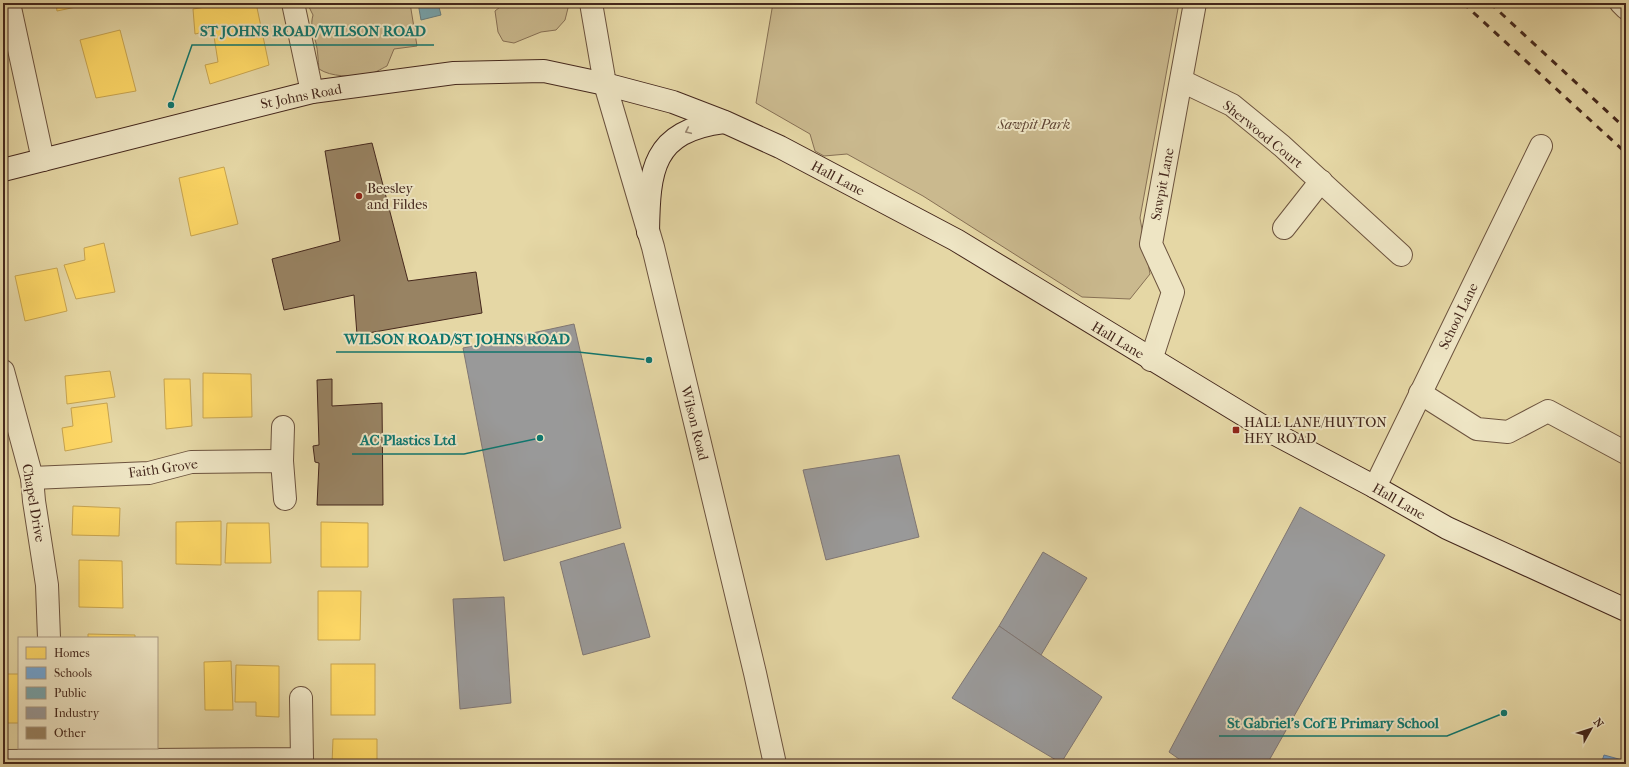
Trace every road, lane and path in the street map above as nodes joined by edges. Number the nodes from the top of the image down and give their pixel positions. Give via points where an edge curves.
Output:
1 (9, 3) edge
2 (292, 3) edge
3 (591, 3) edge
4 (1195, 3) edge
5 (1621, 3) edge
6 (1626, 8) edge
7 (1182, 81) junction
8 (605, 84) junction
9 (312, 92) junction
10 (726, 122) junction
11 (1541, 146) dead end
12 (43, 160) junction
13 (3, 170) edge
14 (1320, 181) junction
15 (1284, 228) dead end
16 (648, 232) junction
17 (1401, 255) dead end
18 (1151, 360) junction
19 (3, 371) edge
20 (1420, 394) junction
21 (283, 427) dead end
22 (1626, 453) edge
23 (282, 461) junction
24 (32, 478) junction
25 (1375, 487) junction
26 (285, 499) dead end
27 (1626, 610) edge
28 (49, 637) edge
29 (301, 698) dead end
30 (52, 754) edge
31 (3, 761) edge
32 (302, 762) edge
33 (775, 764) edge

1 - 12 street
2 - 9 street
3 - 8 street, Wilson Road
4 - 7 street, Sawpit Lane
5 - 6 street
7 - 14 street, Sherwood Court via 1232,105
7 - 18 street, Sawpit Lane via 1151,244 1173,292
8 - 9 street, St Johns Road via 544,71 469,73
8 - 10 street, Hall Lane via 673,102
8 - 16 street, Wilson Road
9 - 12 street, St Johns Road
10 -> 16 street via 696,127 667,146 654,167 649,192
10 - 18 street, Hall Lane via 780,147 956,240
11 - 20 street, School Lane
12 - 13 street, St Johns Road
14 - 15 street
14 - 17 street, Sherwood Court
16 - 33 street, Wilson Road
18 - 25 street, Hall Lane via 1277,435
19 - 24 street, Chapel Drive
20 - 22 street via 1477,428 1508,432 1548,411
20 - 25 street, School Lane
21 - 23 street
23 - 24 street, Faith Grove via 191,462 149,473
23 - 26 street
24 - 28 street, Chapel Drive via 47,585
25 - 27 street, Hall Lane via 1447,528
29 - 32 street
30 - 31 street
30 - 32 street

